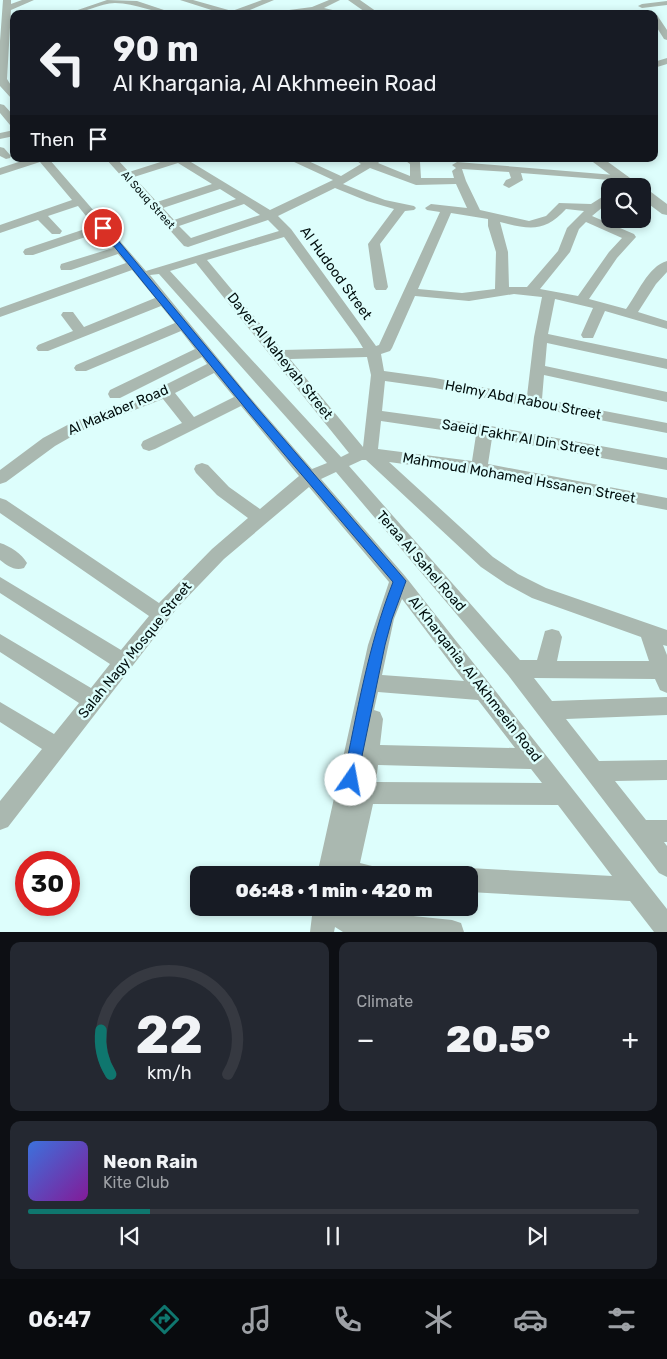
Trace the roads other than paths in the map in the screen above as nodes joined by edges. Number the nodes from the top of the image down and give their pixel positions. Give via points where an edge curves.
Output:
1 (30, 0) edge
2 (184, 0) edge
3 (270, 0) edge
4 (336, 0) edge
5 (353, 0) edge
6 (115, 1) edge
7 (638, 3) edge
8 (667, 3) edge
9 (7, 4) edge
10 (314, 9) junction
11 (84, 10) edge
12 (90, 10) edge
13 (159, 10) edge
14 (218, 10) edge
15 (242, 10) edge
16 (308, 10) edge
17 (319, 10) edge
18 (369, 10) edge
19 (658, 23) edge
20 (6, 34) edge
21 (667, 37) edge
22 (10, 77) edge
23 (2, 79) junction
24 (10, 92) edge
25 (0, 107) edge
26 (10, 118) edge
27 (29, 162) edge
28 (47, 162) edge
29 (114, 162) edge
30 (170, 162) edge
31 (184, 162) edge
32 (301, 162) edge
33 (373, 162) edge
34 (415, 162) edge
35 (458, 162) edge
36 (600, 162) edge
37 (519, 166) junction
38 (0, 172) edge
39 (564, 173) junction
40 (126, 176) junction
41 (161, 176) dead end
42 (210, 178) junction
43 (621, 178) edge
44 (601, 179) edge
45 (460, 181) junction
46 (337, 182) junction
47 (416, 182) junction
48 (134, 185) junction
49 (222, 186) junction
50 (509, 186) dead end
51 (564, 188) dead end
52 (651, 199) edge
53 (246, 200) junction
54 (80, 202) junction
55 (601, 202) edge
56 (151, 203) junction
57 (431, 208) dead end
58 (447, 210) junction
59 (667, 211) edge
60 (475, 212) junction
61 (589, 212) junction
62 (40, 215) junction
63 (271, 216) junction
64 (494, 217) junction
65 (171, 225) junction
66 (103, 228) junction
67 (0, 229) edge
68 (56, 231) dead end
69 (287, 232) junction
70 (121, 249) junction
71 (29, 252) dead end
72 (199, 258) junction
73 (667, 265) edge
74 (66, 267) dead end
75 (161, 269) junction
76 (138, 270) junction
77 (381, 287) dead end
78 (502, 291) junction
79 (530, 291) junction
80 (411, 292) junction
81 (549, 294) junction
82 (163, 300) junction
83 (581, 301) junction
84 (600, 307) junction
85 (0, 313) edge
86 (68, 315) dead end
87 (629, 315) junction
88 (183, 325) junction
89 (667, 325) edge
90 (82, 333) junction
91 (588, 335) dead end
92 (541, 338) junction
93 (44, 348) dead end
94 (203, 351) junction
95 (372, 352) junction
96 (280, 355) junction
97 (667, 364) edge
98 (216, 366) junction
99 (81, 368) dead end
100 (537, 370) junction
101 (378, 375) junction
102 (165, 391) junction
103 (115, 394) dead end
104 (667, 396) edge
105 (243, 399) junction
106 (534, 403) junction
107 (375, 415) junction
108 (191, 424) junction
109 (667, 428) edge
110 (484, 430) junction
111 (148, 445) dead end
112 (365, 454) junction
113 (338, 464) junction
114 (667, 464) edge
115 (479, 468) junction
116 (202, 469) dead end
117 (309, 477) junction
118 (0, 478) edge
119 (0, 504) edge
120 (667, 504) edge
121 (260, 518) junction
122 (0, 550) edge
123 (18, 563) dead end
124 (399, 581) junction
125 (0, 584) edge
126 (161, 614) junction
127 (649, 631) junction
128 (552, 637) dead end
129 (667, 638) edge
130 (0, 642) edge
131 (124, 662) junction
132 (515, 669) junction
133 (545, 669) junction
134 (665, 677) edge
135 (371, 683) junction
136 (484, 690) junction
137 (94, 701) junction
138 (667, 706) edge
139 (547, 710) junction
140 (0, 711) edge
141 (365, 711) junction
142 (56, 746) junction
143 (369, 755) junction
144 (536, 759) junction
145 (667, 770) edge
146 (595, 771) junction
147 (364, 793) junction
148 (563, 794) junction
149 (0, 819) edge
150 (641, 831) junction
151 (667, 831) edge
152 (667, 865) edge
153 (348, 866) edge
154 (349, 866) edge
155 (478, 880) edge
156 (636, 889) junction
157 (332, 916) edge
158 (341, 916) edge
159 (667, 929) edge
160 (322, 932) edge
161 (452, 932) edge

1 - 9 street
2 - 14 street
3 - 15 street
4 - 10 street
5 - 18 street
6 - 11 street
6 - 12 street
6 - 13 street
7 - 8 street
9 - 20 street
10 - 16 street
10 - 17 street
19 - 21 street
20 - 23 street
22 - 23 street
23 - 24 street
25 - 26 street
27 - 38 street
28 - 54 street, Al Kharqania, Al Akhmeein Road
29 - 40 street, Al Souq Street
30 - 40 street
31 - 42 street, Al Hudood Street
32 - 46 street
33 - 46 street
33 - 47 street
34 - 47 street
35 - 37 street
35 - 45 street
36 - 43 street
37 - 39 street
37 - 50 street via 517,180 510,182
39 - 44 street
39 - 51 street
40 - 48 street, Al Souq Street
41 - 48 street
42 - 49 street, Al Hudood Street
42 - 56 street
45 - 47 street
45 - 60 street
46 - 63 street
46 - 77 street via 372,200 406,207 374,244
48 - 56 street, Al Souq Street
49 - 53 street, Al Hudood Street
49 - 56 street
52 - 59 street
53 - 63 street, Al Hudood Street
53 - 65 street
54 - 62 street
54 - 66 street, Al Kharqania, Al Akhmeein Road
55 - 61 street
56 - 65 street, Al Souq Street
57 - 58 street
58 - 60 street
58 - 80 street
60 - 64 street
61 - 64 street via 563,205 550,219 528,225
61 - 79 street via 573,228 564,252
61 - 83 street via 630,236
62 - 67 street
62 - 68 street
63 - 65 street, Al Souq Street via 189,242
63 - 69 street, Al Hudood Street
64 - 78 street via 502,252
66 - 70 street, Al Kharqania, Al Akhmeein Road
66 - 71 street
69 - 72 street
69 - 95 street, Al Hudood Street
70 - 74 street
70 - 76 street, Al Kharqania, Al Akhmeein Road
72 - 75 street
72 - 96 street, Dayer Al Naheyah Street
73 - 87 street
75 - 76 street
75 - 113 street, Teraa Al Sahel Road
76 - 82 street, Al Kharqania, Al Akhmeein Road
76 - 85 street
78 - 79 street
78 - 80 street via 494,295 466,297
79 - 81 street
80 - 95 street via 388,345
81 - 83 street
81 - 92 street
82 - 88 street, Al Kharqania, Al Akhmeein Road
82 - 90 street
83 - 84 street
84 - 87 street
84 - 91 street
86 - 90 street
87 - 89 street
88 - 94 street, Al Kharqania, Al Akhmeein Road
88 - 99 street
90 - 93 street
92 - 97 street
92 - 100 street
94 - 98 street, Al Kharqania, Al Akhmeein Road
94 - 103 street
95 - 96 street
95 - 101 street, Al Hudood Street
96 - 112 street, Dayer Al Naheyah Street
98 - 102 street, Al Makaber Road
98 - 105 street, Al Kharqania, Al Akhmeein Road
100 - 104 street
100 - 106 street
101 - 106 street, Helmy Abd Rabou Street
101 - 107 street, Al Hudood Street
102 - 108 street
102 - 118 street, Al Makaber Road via 78,426 49,442
105 - 108 street
105 - 117 street, Al Kharqania, Al Akhmeein Road
106 - 109 street, Helmy Abd Rabou Street
107 - 110 street, Saeid Fakhr Al Din Street
107 - 112 street, Al Hudood Street
108 - 111 street
110 - 114 street, Saeid Fakhr Al Din Street
110 - 115 street
112 - 113 street, Salah Nagy Mosque Street
112 - 115 street, Mahmoud Mohamed Hssanen Street
112 - 127 street, Dayer Al Naheyah Street via 480,556 512,579 540,593
113 - 117 street, Salah Nagy Mosque Street
113 - 132 street, Teraa Al Sahel Road
115 - 120 street, Mahmoud Mohamed Hssanen Street
116 - 121 street via 223,491
117 - 121 street, Salah Nagy Mosque Street
117 - 124 street, Al Kharqania, Al Akhmeein Road
119 - 126 street
121 - 126 street, Salah Nagy Mosque Street via 212,560
122 - 123 street
124 - 135 street via 385,619
124 - 136 street, Al Kharqania, Al Akhmeein Road
125 - 131 street
126 - 131 street, Salah Nagy Mosque Street
127 - 129 street, Dayer Al Naheyah Street
127 - 134 street
128 - 133 street
130 - 137 street
131 - 137 street, Salah Nagy Mosque Street
132 - 133 street
132 - 139 street, Teraa Al Sahel Road
133 - 134 street
135 - 136 street
135 - 141 street
136 - 144 street, Al Kharqania, Al Akhmeein Road
137 - 142 street, Salah Nagy Mosque Street
138 - 139 street
139 - 146 street, Teraa Al Sahel Road
140 - 142 street
141 - 143 street via 373,719
141 - 153 street
142 - 149 street, Salah Nagy Mosque Street
143 - 144 street
143 - 147 street
144 - 148 street, Al Kharqania, Al Akhmeein Road
145 - 146 street
146 - 150 street, Teraa Al Sahel Road
147 - 148 street
147 - 154 street
148 - 156 street, Al Kharqania, Al Akhmeein Road
150 - 151 street
150 - 152 street, Teraa Al Sahel Road
155 - 156 street
156 - 159 street, Al Kharqania, Al Akhmeein Road
157 - 160 street
158 - 161 street via 349,922

